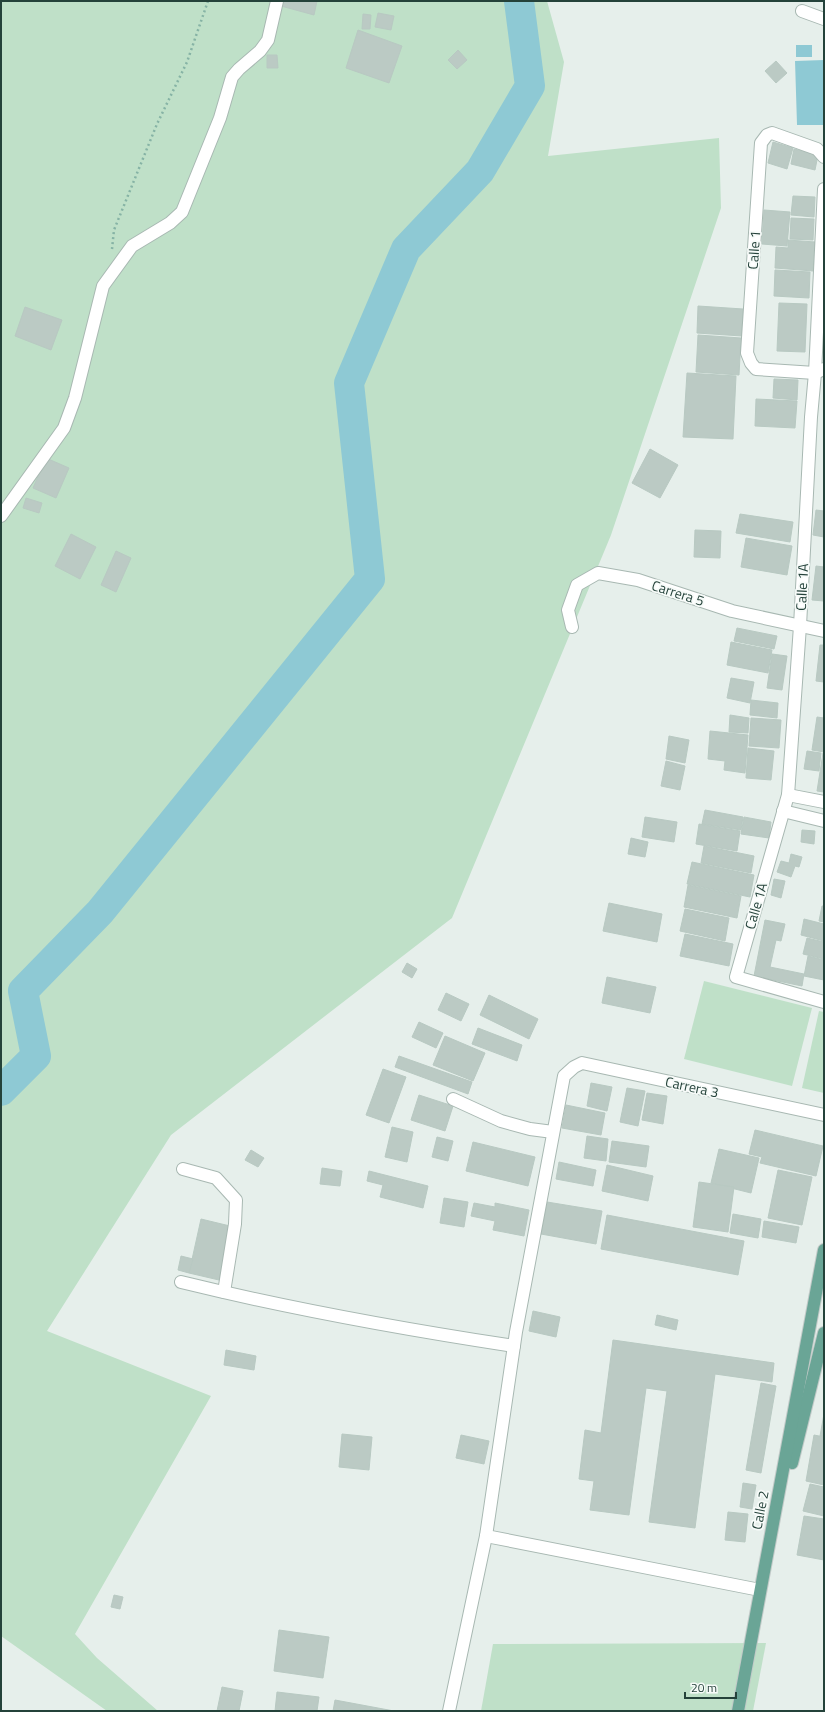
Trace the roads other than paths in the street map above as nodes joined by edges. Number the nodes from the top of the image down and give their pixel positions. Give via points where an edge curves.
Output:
1 (276, 1) edge
2 (802, 11) dead end
3 (824, 19) edge
4 (824, 157) edge
5 (824, 189) edge
6 (820, 371) edge
7 (1, 516) edge
8 (800, 626) junction
9 (572, 627) dead end
10 (824, 631) edge
11 (788, 795) junction
12 (824, 802) edge
13 (783, 811) junction
14 (824, 820) edge
15 (824, 1002) edge
16 (453, 1099) dead end
17 (824, 1115) edge
18 (553, 1132) junction
19 (183, 1169) dead end
20 (824, 1250) edge
21 (181, 1282) dead end
22 (224, 1292) junction
23 (824, 1333) edge
24 (514, 1346) junction
25 (805, 1352) junction
26 (821, 1356) edge
27 (486, 1536) junction
28 (767, 1552) junction
29 (760, 1590) junction
30 (449, 1711) edge
31 (738, 1711) edge

1 - 7 street via 268,40 232,77 220,118 182,212 170,223 132,246 103,286 75,398 64,428
2 - 3 street
4 - 6 street, Calle 1 via 817,150 772,133 767,135 762,143 747,353 756,369
5 - 6 street, Calle 1A
6 - 8 street, Calle 1A via 811,417
8 - 9 street, Carrera 5 via 732,611 638,580 598,573 577,585 568,610
8 - 10 street, Carrera 5
8 - 11 street, Calle 1A
11 - 12 street
11 - 13 street, Calle 1A
13 - 14 street
13 - 15 street, Calle 1A via 736,977
16 - 18 street via 501,1121
17 - 18 street, Carrera 3 via 582,1063 564,1076
18 - 24 street
19 - 22 street via 216,1178 236,1200 235,1224
20 - 25 main road, Calle 2
21 - 22 street
22 - 24 street via 412,1330
23 - 26 main road, Calle 2
24 - 27 street
25 - 26 street
25 - 28 main road, Calle 2
26 - 28 main road, Calle 2 via 778,1523
27 - 29 street
27 - 30 street
28 - 29 main road
29 - 31 main road

